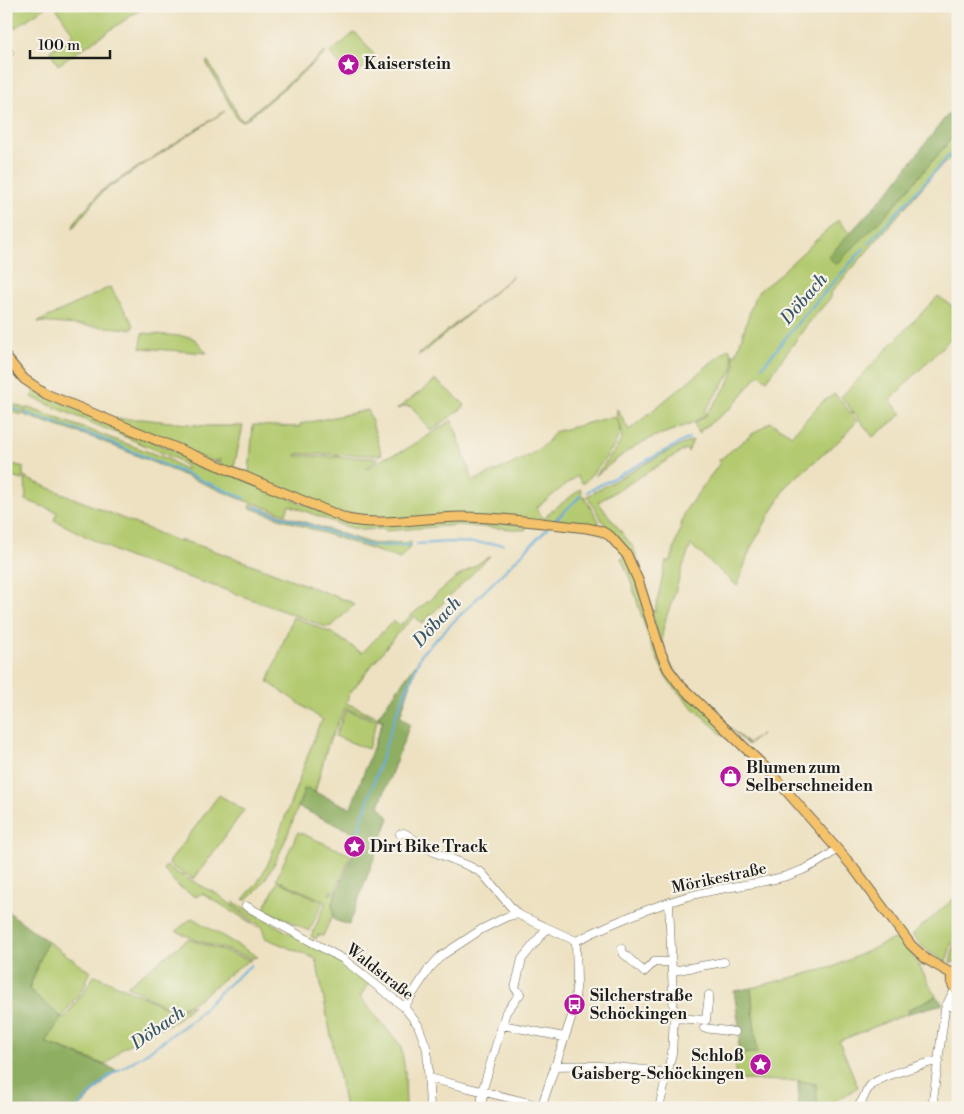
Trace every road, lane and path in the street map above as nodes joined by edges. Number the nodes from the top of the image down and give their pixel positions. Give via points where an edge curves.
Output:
1 (6, 357) edge
2 (400, 834) dead end
3 (836, 849) junction
4 (669, 903) junction
5 (246, 906) dead end
6 (516, 914) junction
7 (548, 928) junction
8 (576, 941) junction
9 (622, 949) dead end
10 (671, 962) junction
11 (724, 962) dead end
12 (955, 971) edge
13 (672, 972) junction
14 (957, 990) edge
15 (709, 995) dead end
16 (947, 1004) junction
17 (404, 1007) junction
18 (958, 1010) edge
19 (674, 1018) junction
20 (706, 1020) junction
21 (502, 1026) junction
22 (735, 1032) dead end
23 (564, 1038) junction
24 (938, 1062) junction
25 (554, 1066) junction
26 (667, 1073) junction
27 (429, 1078) junction
28 (482, 1092) junction
29 (539, 1106) edge
30 (430, 1108) edge
31 (482, 1108) edge
32 (659, 1108) edge
33 (856, 1108) edge
34 (932, 1108) edge

1 - 3 main road via 24,379 46,394 347,519 377,522 469,517 601,531 614,538 633,566 659,648 672,675 768,770
2 - 6 street via 404,833 434,852 482,872
3 - 4 street, Mörikestraße via 813,866 791,876
3 - 12 main road via 911,945 926,959
4 - 8 street, Mörikestraße
4 - 10 street
5 - 17 street, Waldstraße via 342,959
6 - 7 street
6 - 17 street via 506,916 441,956
7 - 8 street
7 - 21 street via 522,959 515,988 520,994 506,1012
8 - 23 street via 577,981 573,1013
9 - 10 street via 644,972 654,962
10 - 13 street
11 - 13 street
12 - 14 main road via 951,982
13 - 19 street
14 - 16 street
15 - 20 street
16 - 18 street
16 - 24 street
17 - 27 street, Waldstraße via 424,1037
19 - 20 street
19 - 26 street
20 - 22 street via 704,1029
21 - 23 street
21 - 28 street
23 - 25 street
24 - 33 street via 875,1082
24 - 34 street
25 - 26 street via 626,1067
25 - 29 street
26 - 32 street
27 - 28 street
27 - 30 street, Waldstraße
28 - 29 street
28 - 31 street

